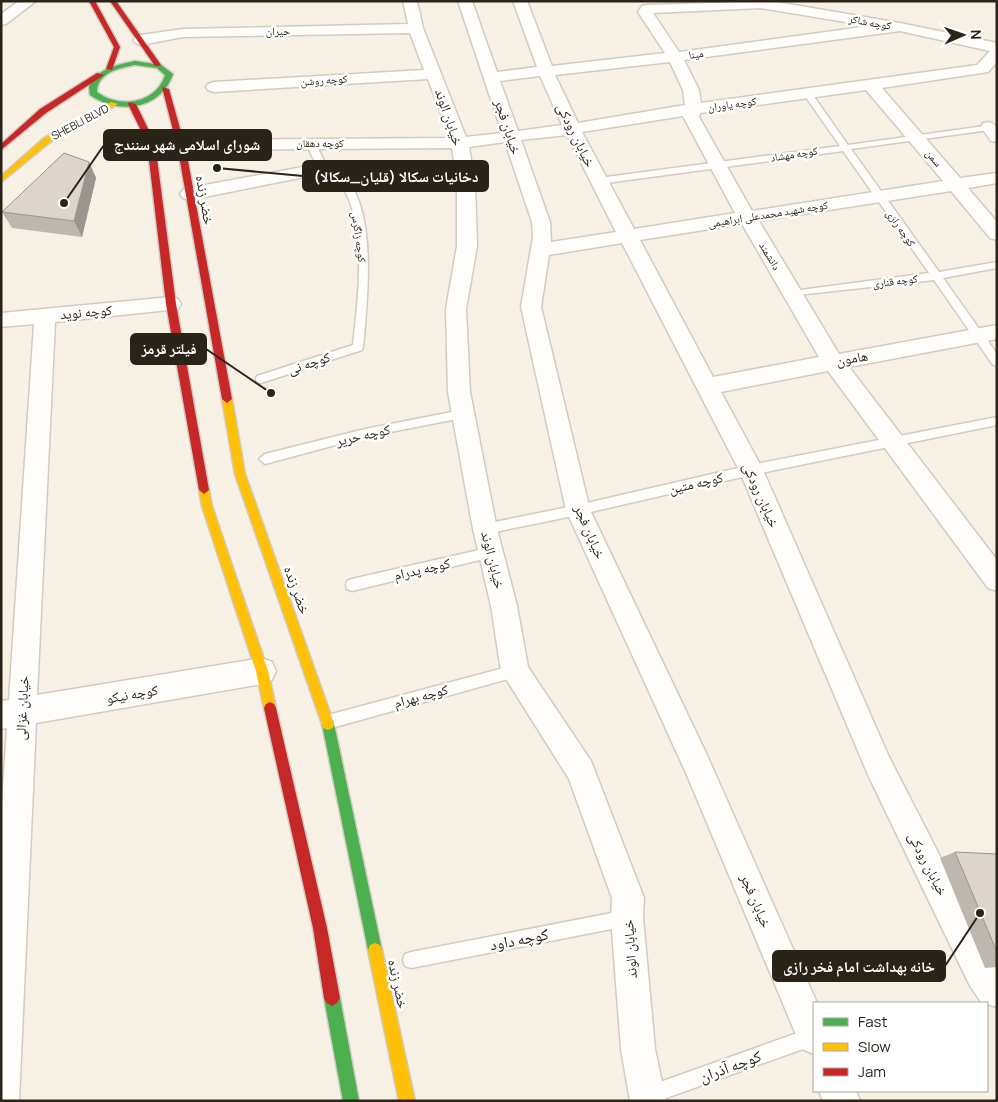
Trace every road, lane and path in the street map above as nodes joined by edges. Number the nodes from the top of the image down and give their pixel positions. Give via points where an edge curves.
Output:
1 (29, 1) edge
2 (92, 1) edge
3 (112, 1) edge
4 (410, 1) edge
5 (465, 1) edge
6 (520, 1) edge
7 (751, 3) edge
8 (1, 22) edge
9 (900, 27) junction
10 (416, 28) junction
11 (141, 40) junction
12 (997, 48) edge
13 (674, 57) junction
14 (994, 60) edge
15 (158, 66) junction
16 (546, 70) junction
17 (105, 72) junction
18 (434, 74) junction
19 (492, 78) junction
20 (870, 84) junction
21 (214, 87) dead end
22 (164, 89) junction
23 (807, 93) junction
24 (114, 104) junction
25 (132, 104) junction
26 (693, 109) junction
27 (572, 129) junction
28 (993, 132) edge
29 (511, 136) junction
30 (916, 137) junction
31 (310, 143) junction
32 (460, 143) junction
33 (180, 145) junction
34 (844, 146) junction
35 (1, 148) edge
36 (718, 166) junction
37 (324, 168) junction
38 (997, 178) edge
39 (1, 180) edge
40 (599, 181) junction
41 (956, 184) junction
42 (189, 194) junction
43 (880, 196) junction
44 (747, 217) junction
45 (997, 234) edge
46 (629, 236) junction
47 (539, 250) junction
48 (997, 265) edge
49 (935, 276) junction
50 (793, 294) junction
51 (171, 304) junction
52 (45, 316) junction
53 (1, 320) edge
54 (987, 334) edge
55 (358, 347) joint
56 (833, 362) junction
57 (997, 362) edge
58 (261, 378) dead end
59 (707, 386) junction
60 (462, 414) junction
61 (997, 421) edge
62 (892, 442) junction
63 (265, 458) dead end
64 (751, 470) junction
65 (578, 510) junction
66 (488, 540) junction
67 (997, 580) edge
68 (352, 585) dead end
69 (262, 671) junction
70 (514, 671) junction
71 (11, 714) edge
72 (328, 722) junction
73 (627, 918) junction
74 (411, 960) dead end
75 (997, 990) edge
76 (813, 1034) edge
77 (813, 1036) edge
78 (647, 1098) edge
79 (2, 1101) edge
80 (351, 1101) edge
81 (407, 1101) edge

1 - 8 street
2 - 17 street via 117,47
3 - 11 street
4 - 10 street, خیابان الوند
5 - 19 street, خیابان فجر
6 - 16 street, خیابان رودکی
7 - 9 street, کوچه شاکر
7 - 13 street, دانشمند via 645,10
9 - 12 street, کوچه شاکر
9 - 13 street, مینا
10 - 11 street, حیران via 183,33
10 - 18 street, خیابان الوند
11 - 15 street
13 - 16 street, مینا
13 - 26 street, دانشمند via 692,91
14 - 20 street, کوچه یاوران via 982,69
15 - 17 street, SHEBLI BLVD via 135,63
15 - 22 street, خضر زنده via 169,76
16 - 19 street, مینا
16 - 27 street, خیابان رودکی
17 - 24 street via 92,87 93,93 104,102
17 - 35 street, SHEBLI BLVD via 43,111
18 - 21 street, کوچه روشن
18 - 32 street, خیابان الوند
19 - 29 street, خیابان فجر
20 - 23 street, کوچه یاوران
20 - 30 street, سمن
22 - 25 street
22 - 33 street, خضر زنده
23 - 26 street, کوچه یاوران
23 - 34 lane, کوچه رازی
24 - 25 street
24 - 39 street, SHEBLI BLVD via 47,140
25 - 51 street via 151,143
26 - 27 street, کوچه یاوران
26 - 36 street, دانشمند via 691,117
27 - 29 street, کوچه یاوران
27 - 40 street, خیابان رودکی
28 - 30 lane, کوچه مهشاد
29 - 32 street, کوچه یاوران
29 - 47 street, خیابان فجر via 541,222
30 - 34 lane, کوچه مهشاد
30 - 41 street, سمن
31 - 32 street, کوچه دهقان
31 - 33 street, کوچه دهقان
31 - 37 lane, کوچه زاگرس
32 - 60 street, خیابان الوند via 466,184 467,246 456,309
33 - 42 street, خضر زنده
34 - 36 lane, کوچه مهشاد
34 - 43 lane, کوچه رازی
36 - 40 lane, کوچه مهشاد
36 - 44 street, دانشمند
37 - 42 street
37 - 55 lane, کوچه زاگرس via 344,182 352,196 359,222 364,250 364,286
38 - 41 street, کوچه شهید محمدعلی ابراهیمی
40 - 46 street, خیابان رودکی
41 - 43 street, کوچه شهید محمدعلی ابراهیمی
41 - 45 street, سمن
42 - 72 street, خضر زنده via 240,474
43 - 44 street, کوچه شهید محمدعلی ابراهیمی
43 - 49 lane, کوچه رازی
44 - 46 street, کوچه شهید محمدعلی ابراهیمی
44 - 50 street, دانشمند
46 - 47 street, کوچه شهید محمدعلی ابراهیمی
46 - 59 street, خیابان رودکی
47 - 65 street, خیابان فجر via 531,308
48 - 49 lane, کوچه قناری
49 - 50 lane, کوچه قناری
49 - 54 lane, کوچه رازی
50 - 56 street, دانشمند
51 - 52 street, کوچه نوید
51 - 69 street via 207,506
52 - 53 street, کوچه نوید
52 - 71 street, خیابان غزالی
54 - 56 street, هامون
54 - 57 lane, کوچه رازی
55 - 58 lane, کوچه نی
56 - 59 street, هامون
56 - 62 street, دانشمند
59 - 64 street, خیابان رودکی
60 - 63 lane, کوچه حریر via 365,433
60 - 66 street, خیابان الوند
61 - 62 lane, کوچه متین
62 - 64 lane, کوچه متین
62 - 67 street, دانشمند
64 - 65 lane, کوچه متین
64 - 75 street, خیابان رودکی via 879,767 982,974 992,990
65 - 66 lane, کوچه متین
65 - 76 street, خیابان فجر via 696,763
66 - 68 lane, کوچه پدرام
66 - 70 street, خیابان الوند
69 - 71 street, کوچه نیکو
69 - 80 street via 320,928
70 - 72 lane, کوچه بهرام
70 - 73 street, خیابان الوند via 580,771 628,898
71 - 79 street, خیابان غزالی
72 - 81 street, خضر زنده
73 - 74 lane, کوچه داود
73 - 78 street, خیابان الوند via 638,1049
77 - 78 lane, کوچه آذران

